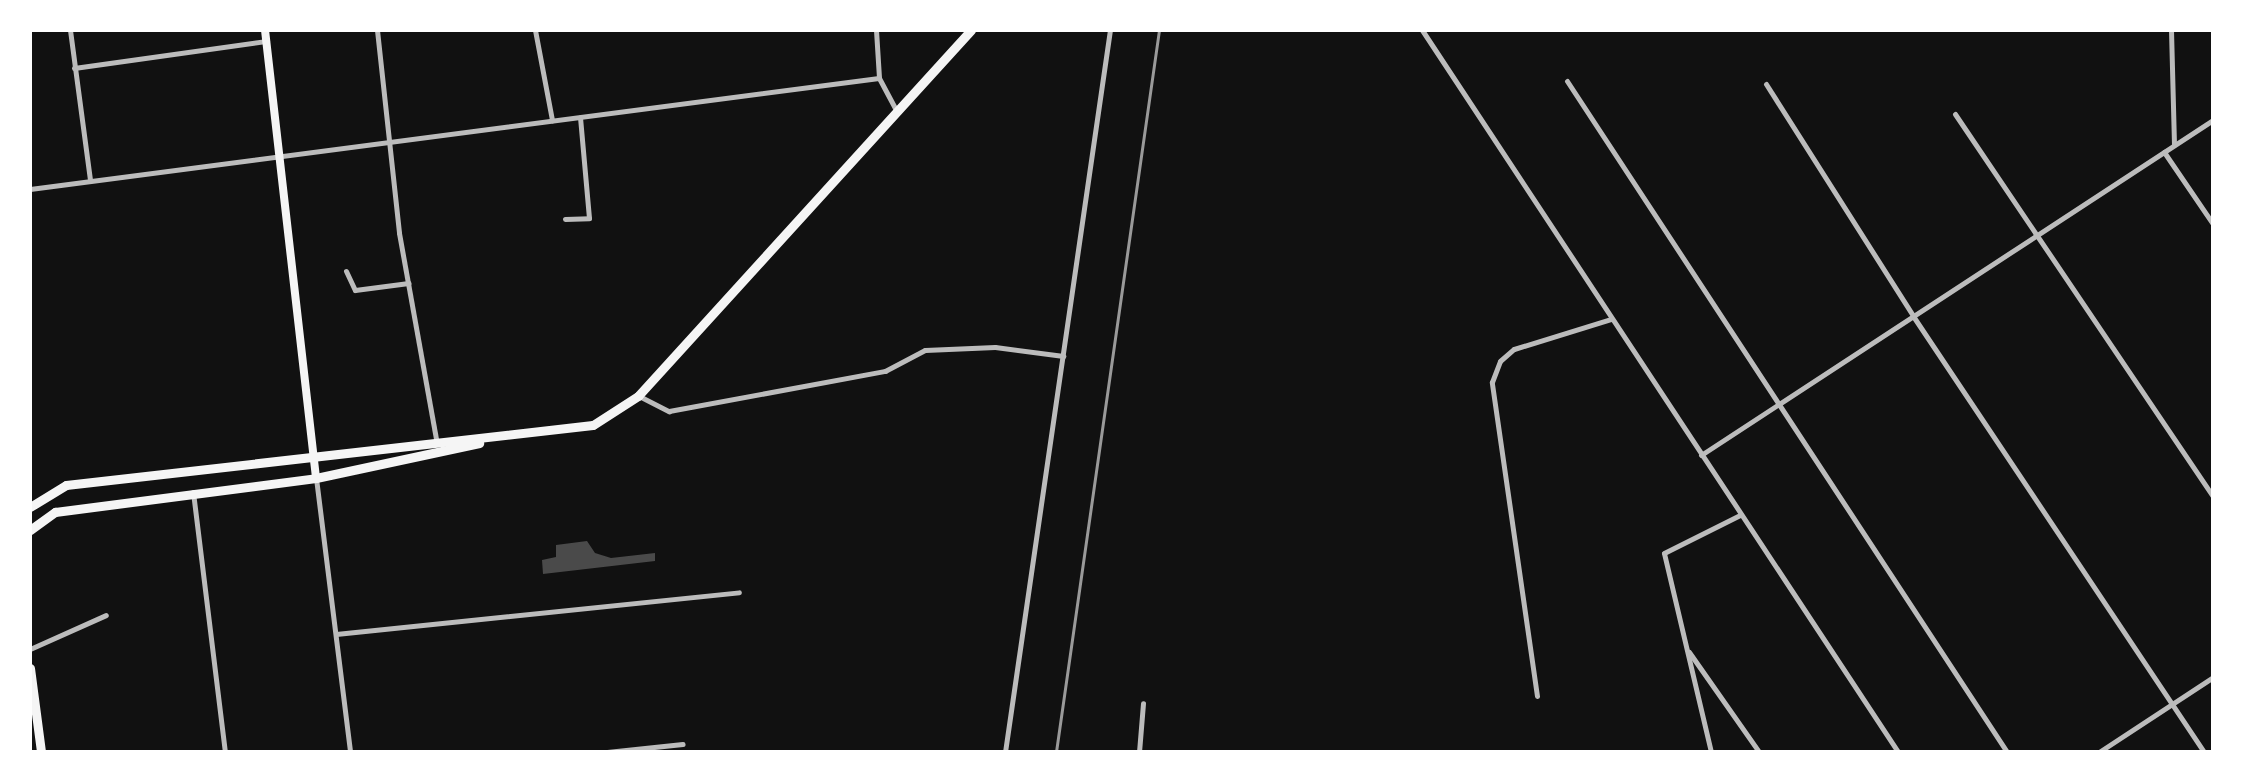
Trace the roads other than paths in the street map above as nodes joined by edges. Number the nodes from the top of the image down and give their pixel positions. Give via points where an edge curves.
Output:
1 (70, 30) edge
2 (266, 30) edge
3 (376, 30) edge
4 (535, 30) edge
5 (876, 30) edge
6 (971, 30) edge
7 (1110, 30) edge
8 (1422, 30) edge
9 (2171, 30) edge
10 (267, 42) junction
11 (74, 68) junction
12 (879, 78) junction
13 (1566, 81) dead end
14 (1766, 84) dead end
15 (898, 112) junction
16 (1956, 114) dead end
17 (580, 116) junction
18 (552, 120) junction
19 (2213, 120) edge
20 (389, 140) junction
21 (2174, 144) junction
22 (280, 152) junction
23 (2164, 152) junction
24 (90, 180) junction
25 (30, 189) edge
26 (564, 218) dead end
27 (2213, 224) edge
28 (2036, 232) junction
29 (346, 271) dead end
30 (409, 284) junction
31 (1912, 316) junction
32 (1611, 319) junction
33 (1063, 356) junction
34 (638, 396) junction
35 (1778, 404) junction
36 (436, 439) junction
37 (496, 439) junction
38 (314, 452) junction
39 (1701, 456) junction
40 (316, 478) junction
41 (192, 491) junction
42 (2213, 496) edge
43 (30, 508) edge
44 (1740, 514) junction
45 (30, 530) edge
46 (739, 592) dead end
47 (106, 615) dead end
48 (336, 634) junction
49 (1685, 646) junction
50 (30, 649) edge
51 (30, 668) edge
52 (2213, 677) edge
53 (1536, 696) dead end
54 (1144, 703) dead end
55 (2171, 703) junction
56 (684, 744) dead end
57 (40, 752) edge
58 (225, 752) edge
59 (350, 752) edge
60 (606, 752) edge
61 (1005, 752) edge
62 (1138, 752) edge
63 (1711, 752) edge
64 (1759, 752) edge
65 (1898, 752) edge
66 (2007, 752) edge
67 (2099, 752) edge
68 (2204, 752) edge

1 - 11 street
2 - 10 main road
3 - 20 street
4 - 18 street
5 - 12 street
6 - 15 main road
7 - 33 street
8 - 32 street
9 - 21 street
10 - 11 street
10 - 22 main road
11 - 24 street
12 - 15 street
12 - 17 street
13 - 35 street
14 - 31 street
15 - 34 main road
16 - 28 street
17 - 18 street
17 - 26 street via 589,218
18 - 20 street
19 - 21 street
20 - 22 street
20 - 30 street
21 - 23 street
22 - 24 street
22 - 38 main road
23 - 27 street
23 - 28 street
24 - 25 street
28 - 31 street
28 - 42 street
29 - 30 street via 355,290
30 - 36 street
31 - 35 street
31 - 55 street
32 - 39 street
32 - 53 street via 1514,348 1492,382
33 - 34 street via 995,347 925,350 885,371 669,411
33 - 61 street
34 - 37 main road via 593,425
35 - 39 street
35 - 66 street
36 - 37 main road
36 - 38 main road
37 - 40 main road
38 - 40 main road
38 - 43 main road via 66,484
39 - 44 street
40 - 41 main road
40 - 48 street
41 - 45 main road via 55,512
41 - 58 street
44 - 49 street via 1666,548
44 - 65 street
46 - 48 street
47 - 50 street
48 - 59 street
49 - 63 street
49 - 64 street
51 - 57 main road
52 - 55 street
54 - 62 street
55 - 67 street
55 - 68 street
56 - 60 street

